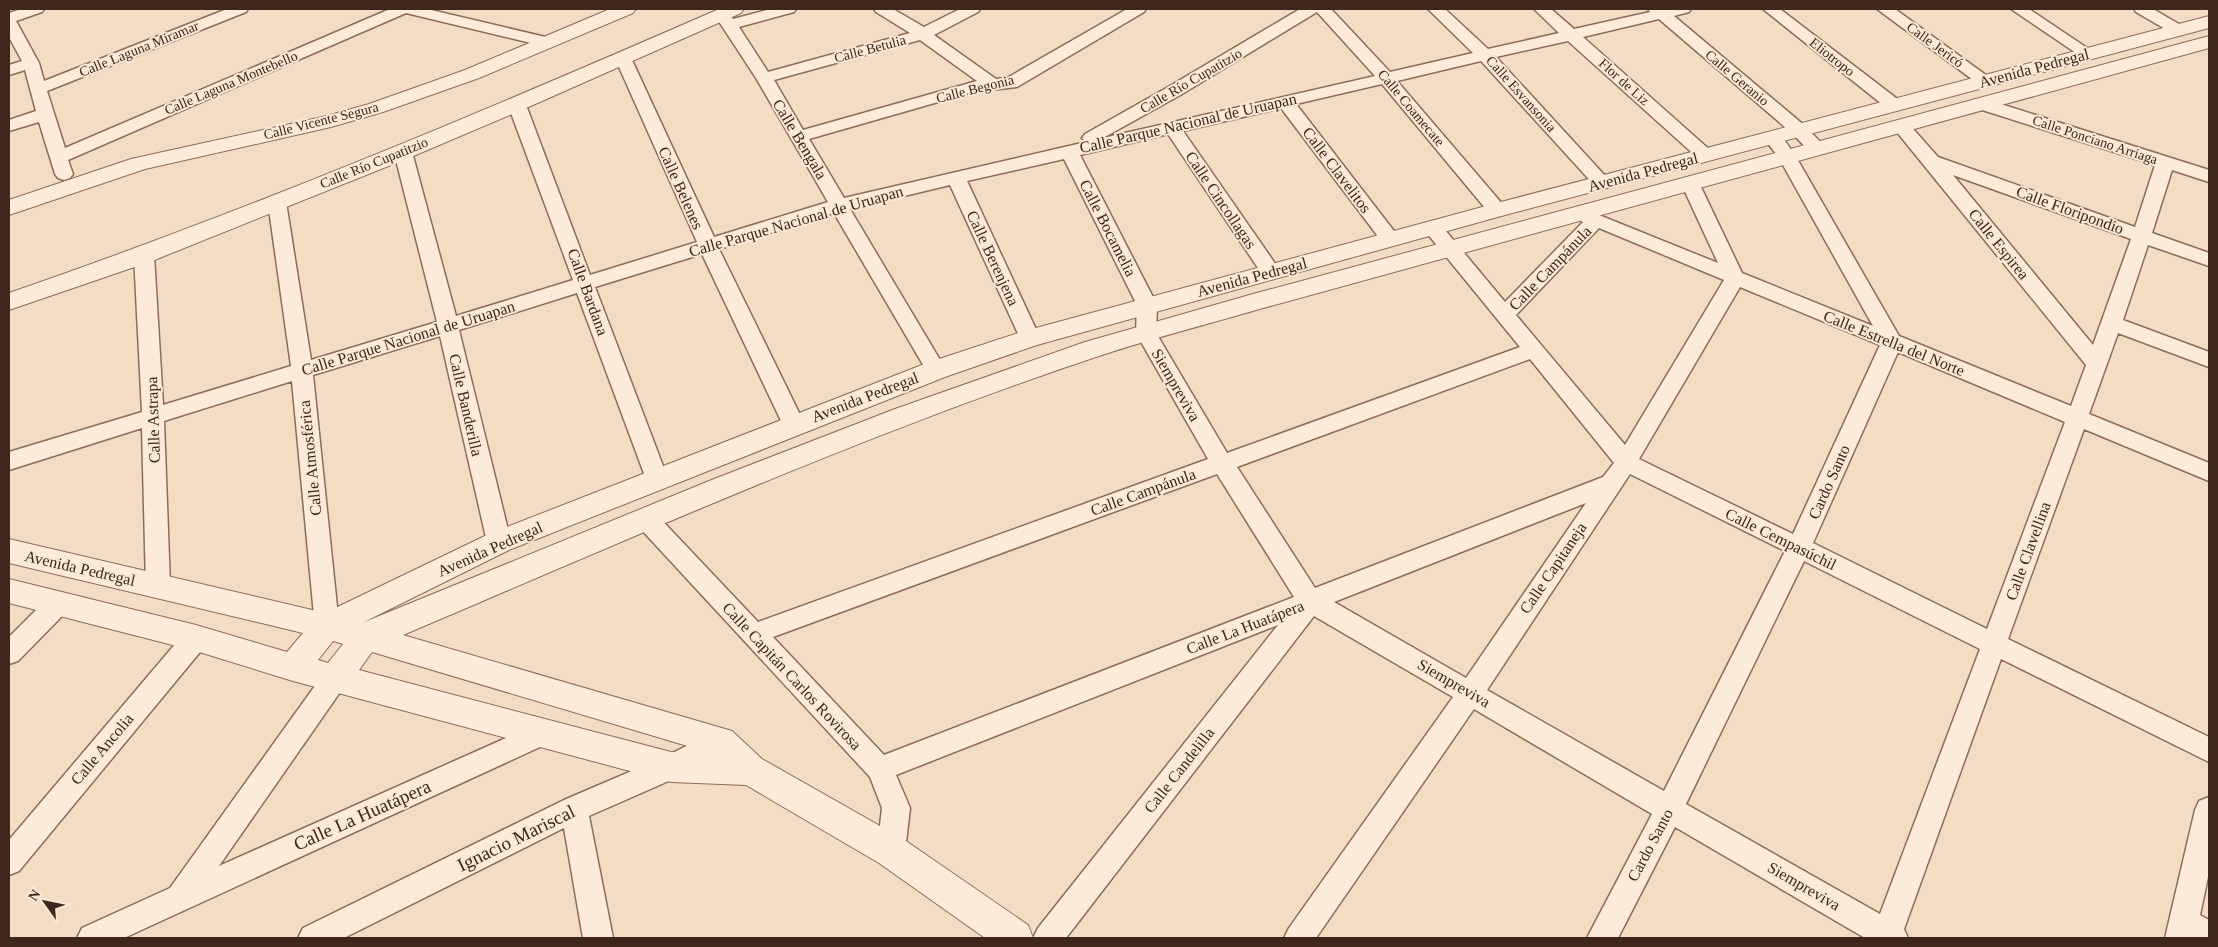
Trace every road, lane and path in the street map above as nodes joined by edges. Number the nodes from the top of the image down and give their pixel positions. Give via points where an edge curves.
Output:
1 (36, 9) edge
2 (240, 9) edge
3 (403, 9) edge
4 (408, 9) edge
5 (589, 9) edge
6 (626, 9) edge
7 (788, 9) edge
8 (882, 9) edge
9 (972, 9) edge
10 (1138, 9) edge
11 (1311, 9) edge
12 (1323, 9) edge
13 (1436, 9) edge
14 (1542, 9) edge
15 (1683, 9) edge
16 (1772, 9) edge
17 (1885, 9) edge
18 (2019, 9) edge
19 (2142, 9) edge
20 (1659, 11) edge
21 (728, 16) edge
22 (9, 18) edge
23 (2209, 22) edge
24 (9, 24) edge
25 (2178, 30) junction
26 (923, 34) junction
27 (1572, 34) junction
28 (526, 36) junction
29 (548, 42) junction
30 (2209, 42) edge
31 (1484, 54) junction
32 (2088, 54) junction
33 (622, 58) junction
34 (32, 62) junction
35 (9, 70) edge
36 (1385, 77) junction
37 (764, 78) junction
38 (993, 85) junction
39 (38, 89) junction
40 (1176, 90) junction
41 (1984, 92) junction
42 (1284, 100) junction
43 (517, 105) junction
44 (45, 114) junction
45 (1897, 116) junction
46 (1201, 120) junction
47 (9, 126) edge
48 (1172, 127) junction
49 (1800, 130) junction
50 (798, 137) junction
51 (1773, 138) junction
52 (1817, 148) junction
53 (1069, 151) junction
54 (403, 152) junction
55 (1705, 155) junction
56 (1788, 157) junction
57 (1931, 160) junction
58 (122, 162) junction
59 (2165, 162) junction
60 (62, 166) junction
61 (2209, 176) edge
62 (956, 178) junction
63 (1602, 183) junction
64 (1690, 183) junction
65 (9, 193) edge
66 (277, 202) junction
67 (840, 205) junction
68 (9, 208) edge
69 (1497, 210) junction
70 (1587, 217) junction
71 (1433, 228) junction
72 (2142, 236) junction
73 (1390, 239) junction
74 (708, 246) junction
75 (1450, 249) junction
76 (144, 255) junction
77 (2209, 260) edge
78 (1271, 272) junction
79 (1736, 278) junction
80 (585, 284) junction
81 (9, 302) edge
82 (1148, 305) junction
83 (1505, 315) junction
84 (2112, 323) junction
85 (448, 326) junction
86 (1146, 333) junction
87 (1030, 338) junction
88 (1892, 342) junction
89 (1534, 350) junction
90 (2209, 360) edge
91 (2097, 364) junction
92 (936, 370) junction
93 (302, 371) junction
94 (153, 416) junction
95 (2077, 418) junction
96 (794, 425) junction
97 (9, 461) edge
98 (1626, 462) junction
99 (1222, 463) junction
100 (2209, 472) edge
101 (657, 479) junction
102 (1610, 484) junction
103 (646, 519) junction
104 (498, 542) junction
105 (1799, 547) junction
106 (9, 551) edge
107 (158, 586) junction
108 (9, 591) edge
109 (1310, 601) junction
110 (59, 603) junction
111 (327, 626) junction
112 (753, 634) junction
113 (365, 637) junction
114 (196, 638) junction
115 (1994, 644) junction
116 (9, 654) edge
117 (293, 666) junction
118 (336, 677) junction
119 (1470, 693) junction
120 (544, 732) junction
121 (721, 741) junction
122 (2209, 750) edge
123 (671, 767) junction
124 (880, 769) junction
125 (750, 770) junction
126 (1670, 808) junction
127 (574, 809) junction
128 (2209, 810) edge
129 (891, 851) junction
130 (9, 861) edge
131 (181, 897) junction
132 (2182, 931) edge
133 (327, 935) edge
134 (2209, 935) edge
135 (1889, 937) edge
136 (92, 938) edge
137 (598, 938) edge
138 (1014, 938) edge
139 (1048, 938) edge
140 (1299, 938) edge
141 (1602, 938) edge

1 - 22 street
2 - 39 street, Calle Laguna Miramar
3 - 60 street, Calle Laguna Montebello
4 - 28 street
5 - 28 street, Calle Vicente Segura
6 - 29 street, Calle Vicente Segura
7 - 21 street
8 - 26 street
9 - 26 street, Calle Betulia
10 - 38 street, Calle Begonia via 1011,83
11 - 40 street, Calle Río Cupatitzio
12 - 36 street, Calle Coamecate
13 - 31 street, Calle Esvansonia
14 - 27 street, Flor de Liz
15 - 20 street, Calle Parque Nacional de Uruapan
16 - 45 street, Eliotropo
17 - 41 street, Calle Jericó
18 - 32 street
19 - 25 street
20 - 27 street, Calle Parque Nacional de Uruapan
20 - 49 street, Calle Geranio
21 - 33 street, Calle Río Cupatitzio
21 - 37 street, Calle Bengala
23 - 25 street, Avenida Pedregal
24 - 34 street
25 - 32 street, Avenida Pedregal
26 - 37 street, Calle Betulia
26 - 38 street
27 - 31 street, Calle Parque Nacional de Uruapan
27 - 55 street, Flor de Liz
28 - 29 street
28 - 58 street, Calle Vicente Segura via 426,76 210,130
29 - 58 street, Calle Vicente Segura via 472,74 331,121 186,152
30 - 41 street, Avenida Pedregal
31 - 36 street, Calle Parque Nacional de Uruapan
31 - 63 street, Calle Esvansonia
32 - 41 street, Avenida Pedregal
33 - 43 street, Calle Río Cupatitzio
33 - 74 street, Calle Belenes
34 - 35 street
34 - 39 street
36 - 42 street, Calle Parque Nacional de Uruapan
36 - 69 street, Calle Coamecate
37 - 50 street, Calle Bengala
38 - 50 street, Calle Begonia via 972,87
39 - 44 street
40 - 46 street
40 - 53 street, Calle Río Cupatitzio
41 - 45 street, Avenida Pedregal
41 - 59 street, Calle Ponciano Arriaga
42 - 46 street, Calle Parque Nacional de Uruapan
42 - 73 street, Calle Clavelitos
43 - 54 street, Calle Río Cupatitzio
43 - 80 street, Calle Bardana
44 - 47 street
44 - 60 street
45 - 49 street, Avenida Pedregal
45 - 52 street, Avenida Pedregal
45 - 57 street, Calle Espirea
46 - 48 street, Calle Parque Nacional de Uruapan
48 - 53 street, Calle Parque Nacional de Uruapan
48 - 78 street, Calle Cincollagas
49 - 51 street, Avenida Pedregal
49 - 52 street, Calle Geranio
50 - 67 street, Calle Bengala
51 - 55 street, Avenida Pedregal
51 - 56 street
52 - 56 street, Avenida Pedregal
53 - 62 street, Calle Parque Nacional de Uruapan
53 - 82 street, Calle Bocamelia
54 - 66 street, Calle Río Cupatitzio
54 - 85 street, Calle Banderilla
55 - 63 street, Avenida Pedregal
56 - 64 street, Avenida Pedregal
56 - 88 street
57 - 72 street, Calle Floripondio
57 - 91 street, Calle Espirea
58 - 60 street, Calle Vicente Segura
58 - 68 street, Calle Vicente Segura
59 - 61 street, Calle Ponciano Arriaga
59 - 72 street, Calle Clavellina
60 - 65 street, Calle Vicente Segura
62 - 67 street, Calle Parque Nacional de Uruapan
62 - 87 street, Calle Berenjena
63 - 69 street, Avenida Pedregal
64 - 70 street, Avenida Pedregal
64 - 79 street
66 - 76 street, Calle Río Cupatitzio
66 - 93 street, Calle Atmosférica
67 - 74 street, Calle Parque Nacional de Uruapan
67 - 92 street, Calle Bengala
69 - 71 street, Avenida Pedregal
70 - 75 street, Avenida Pedregal
70 - 79 street, Calle Estrella del Norte
70 - 83 street, Calle Campánula
71 - 73 street, Avenida Pedregal
71 - 75 street, Calle Cempasúchil
72 - 77 street, Calle Floripondio
72 - 84 street, Calle Clavellina
73 - 78 street, Avenida Pedregal
74 - 80 street, Calle Parque Nacional de Uruapan
74 - 96 street, Calle Belenes
75 - 83 street, Calle Cempasúchil
75 - 86 street, Avenida Pedregal
76 - 81 street, Calle Río Cupatitzio
76 - 94 street, Calle Astrapa
78 - 82 street, Avenida Pedregal
79 - 88 street, Calle Estrella del Norte
79 - 98 street, Calle Capitaneja
80 - 85 street, Calle Parque Nacional de Uruapan
80 - 101 street, Calle Bardana
82 - 86 street, Siempreviva
82 - 87 street, Avenida Pedregal
83 - 89 street, Calle Cempasúchil
84 - 90 street
84 - 91 street, Calle Clavellina
85 - 93 street, Calle Parque Nacional de Uruapan
85 - 104 street, Calle Banderilla
86 - 99 street, Siempreviva
86 - 103 street, Avenida Pedregal via 1094,348 904,416
87 - 92 street, Avenida Pedregal
88 - 95 street, Calle Estrella del Norte
88 - 105 street, Cardo Santo
89 - 98 street, Calle Cempasúchil
89 - 99 street, Calle Campánula
91 - 95 street, Calle Clavellina
92 - 96 street, Avenida Pedregal
93 - 94 street, Calle Parque Nacional de Uruapan
93 - 111 street, Calle Atmosférica
94 - 97 street, Calle Parque Nacional de Uruapan
94 - 107 street, Calle Astrapa
95 - 100 street, Calle Estrella del Norte
95 - 115 street, Calle Clavellina
96 - 101 street, Avenida Pedregal
98 - 102 street, Calle Capitaneja
98 - 105 street, Calle Cempasúchil
99 - 109 street, Siempreviva
99 - 112 street, Calle Campánula
101 - 104 street, Avenida Pedregal
102 - 109 street, Calle La Huatápera
102 - 119 street, Calle Capitaneja
103 - 112 street, Calle Capitán Carlos Rovirosa
103 - 113 street, Avenida Pedregal
104 - 111 street, Avenida Pedregal
105 - 115 street, Calle Cempasúchil
105 - 126 street, Cardo Santo
106 - 107 street, Avenida Pedregal
107 - 111 street, Avenida Pedregal
108 - 110 street
109 - 119 street, Siempreviva
109 - 124 street, Calle La Huatápera
109 - 139 street, Calle Candelilla
110 - 114 street
110 - 116 street
111 - 113 street, Avenida Pedregal
111 - 117 street, Avenida Pedregal
112 - 124 street, Calle Capitán Carlos Rovirosa
113 - 118 street
113 - 121 street
114 - 117 street
114 - 130 street, Calle Ancolia
115 - 122 street, Calle Cempasúchil
115 - 135 street, Calle Clavellina
117 - 118 street
118 - 120 street
118 - 131 street
119 - 126 street, Siempreviva
119 - 140 street, Calle Capitaneja
120 - 123 street
120 - 131 street, Calle La Huatápera
121 - 123 street, Ignacio Mariscal
121 - 125 street
123 - 125 street
123 - 127 street, Ignacio Mariscal
124 - 129 street, Calle Capitán Carlos Rovirosa via 896,808
125 - 129 street
126 - 135 street, Siempreviva
126 - 141 street, Cardo Santo
127 - 133 street, Ignacio Mariscal
127 - 137 street
128 - 132 street
129 - 138 street
131 - 136 street, Calle La Huatápera
132 - 134 street

